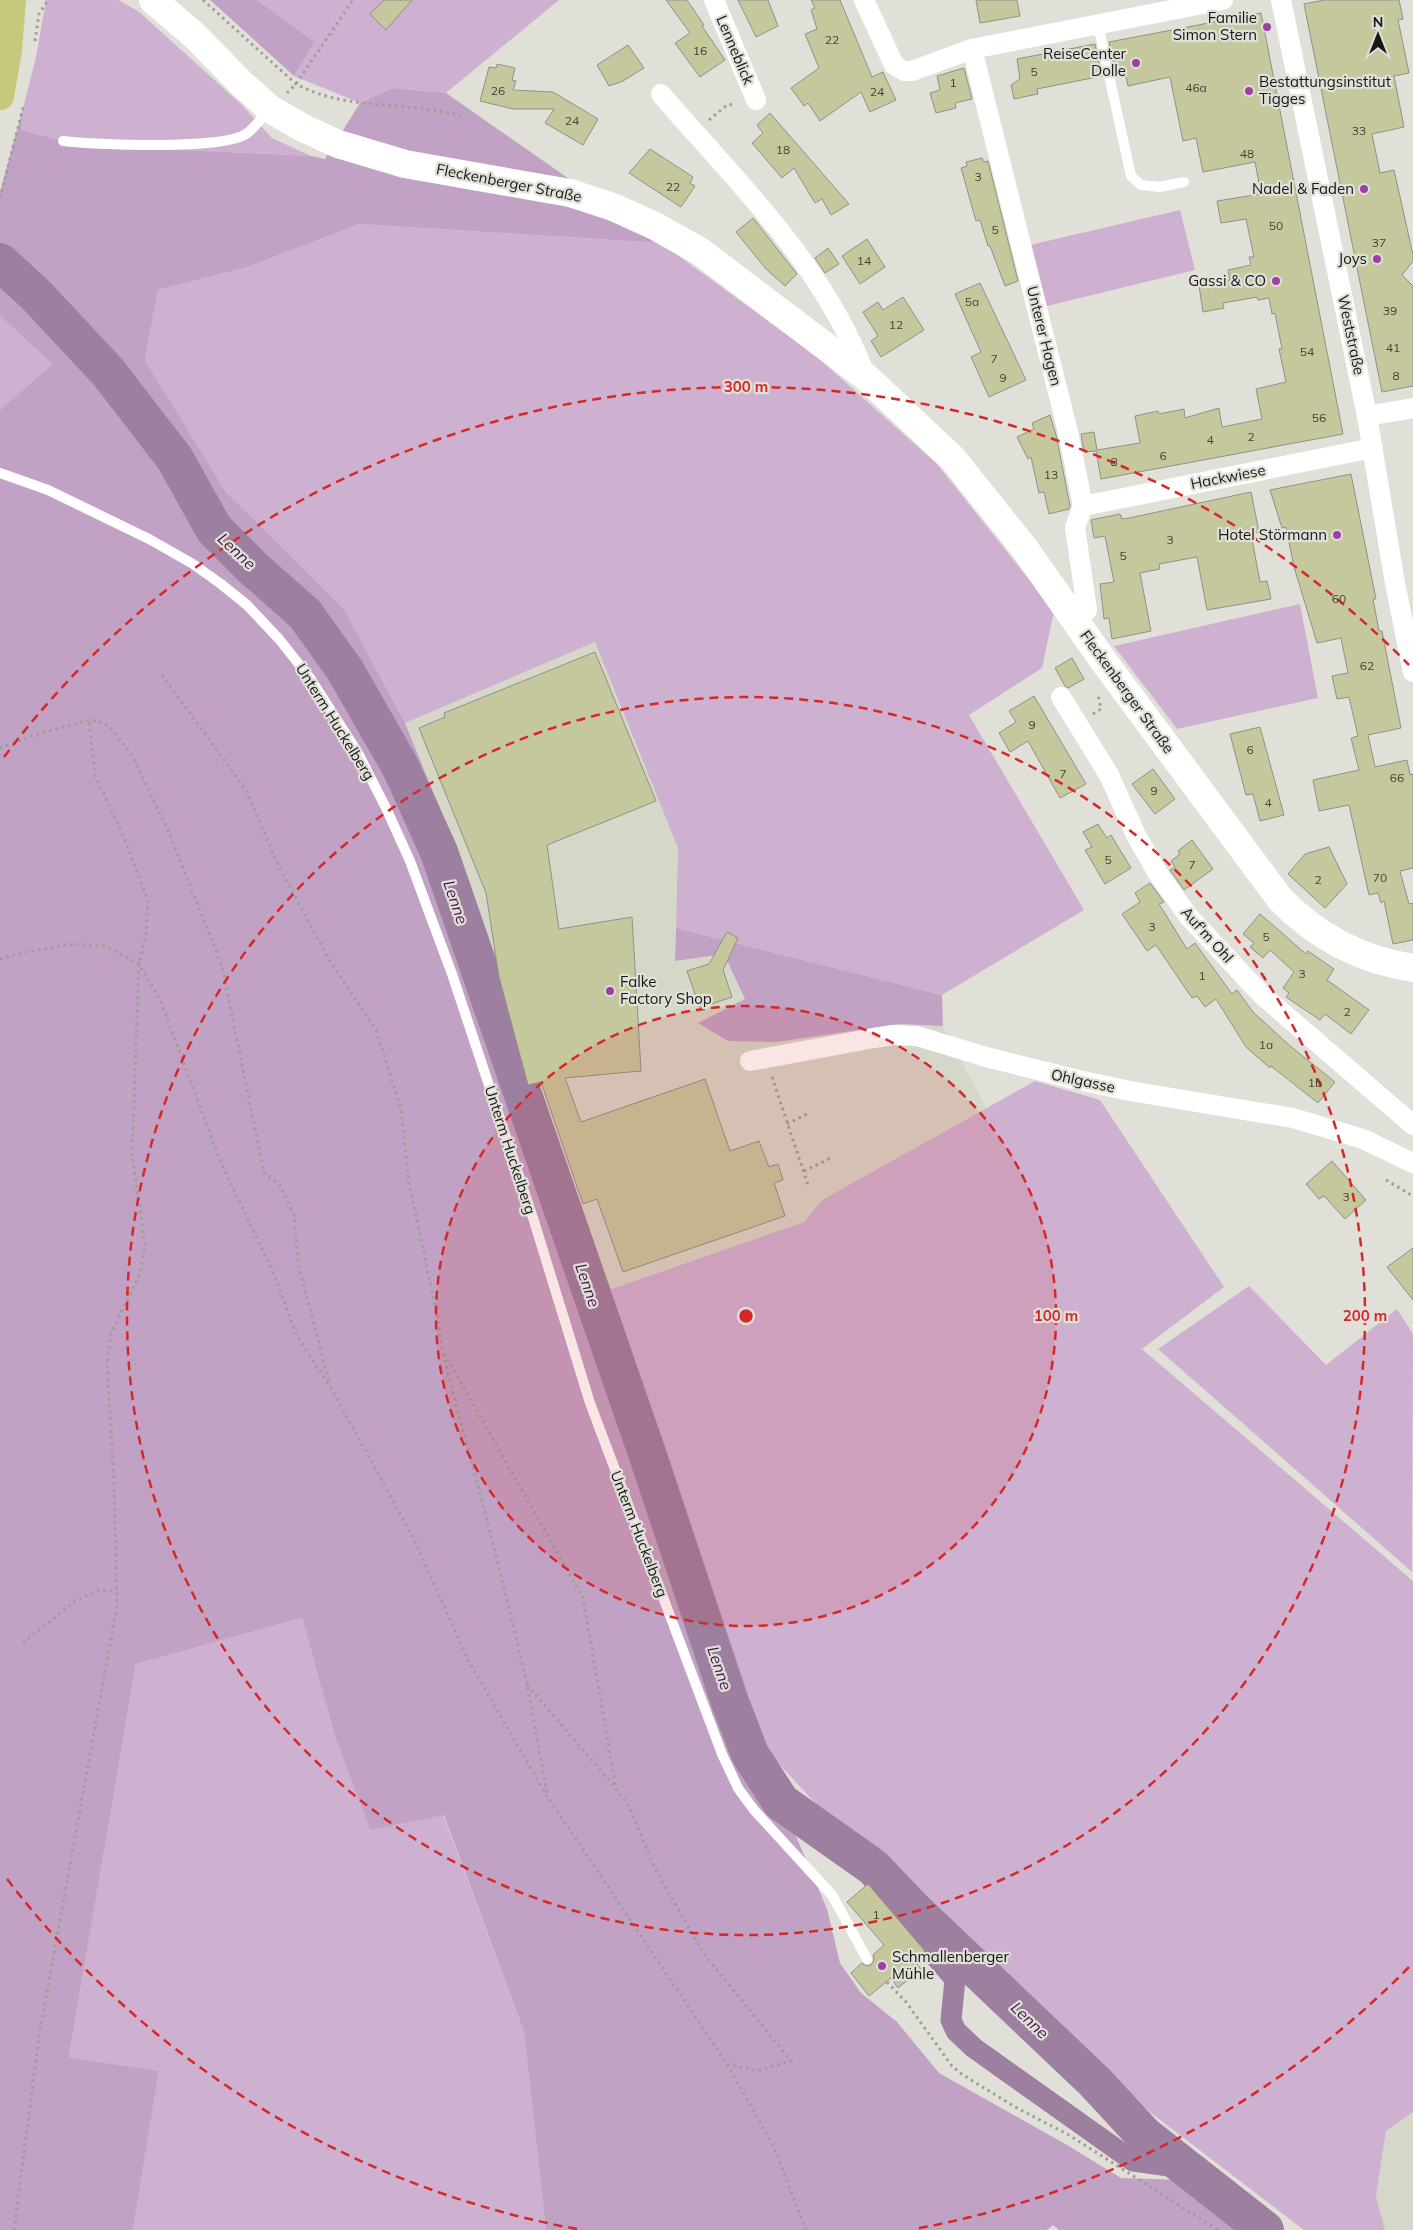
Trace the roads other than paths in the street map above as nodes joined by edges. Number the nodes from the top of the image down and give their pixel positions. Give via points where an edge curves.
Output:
1 (12, 0) edge
2 (153, 0) edge
3 (714, 0) edge
4 (864, 0) edge
5 (1224, 0) edge
6 (1281, 0) edge
7 (1098, 25) junction
8 (972, 49) junction
9 (661, 94) dead end
10 (756, 100) road end
11 (12, 102) edge
12 (270, 109) junction
13 (63, 141) dead end
14 (1184, 182) dead end
15 (866, 377) junction
16 (1413, 408) edge
17 (1367, 416) junction
18 (1373, 448) junction
19 (0, 473) edge
20 (1083, 506) junction
21 (1075, 619) junction
22 (1413, 672) edge
23 (1061, 697) dead end
24 (1413, 968) edge
25 (758, 1060) road end
26 (1413, 1125) edge
27 (1413, 1163) edge
28 (867, 1959) dead end

1 - 11 main road via 8,50
2 - 12 street, Fleckenberger Straße
3 - 10 street, Lenneblick
4 - 8 street via 894,65 899,69 912,71
5 - 7 street
6 - 17 street, Weststraße
7 - 8 street
7 - 14 lane via 1131,176 1141,186 1160,187
8 - 20 street, Unterer Hagen via 1068,432
9 - 15 street, Fleckenberger Straße via 764,209 806,263 848,334
12 - 13 lane via 246,134 232,139 204,143 106,145
12 - 15 street, Fleckenberger Straße via 338,144 370,154 405,164 570,193 641,219 701,252
15 - 21 street, Fleckenberger Straße via 953,459 1025,549
16 - 17 street
17 - 18 street, Weststraße
18 - 20 street, Hackwiese
18 - 22 street, Weststraße
19 - 28 lane, Unterm Huckelberg via 48,490 149,539 221,584 280,639 310,678 358,753 410,861 452,974 590,1403 722,1754 738,1788 754,1810 832,1894
20 - 21 street, Unterer Hagen via 1075,527 1086,610
21 - 24 street, Fleckenberger Straße via 1264,880 1294,914 1346,949
23 - 26 street, Auf'm Ohl via 1109,775 1157,872 1189,917 1262,995
25 - 27 street, Ohlgasse via 893,1035 917,1036 1053,1075 1310,1122 1363,1139

